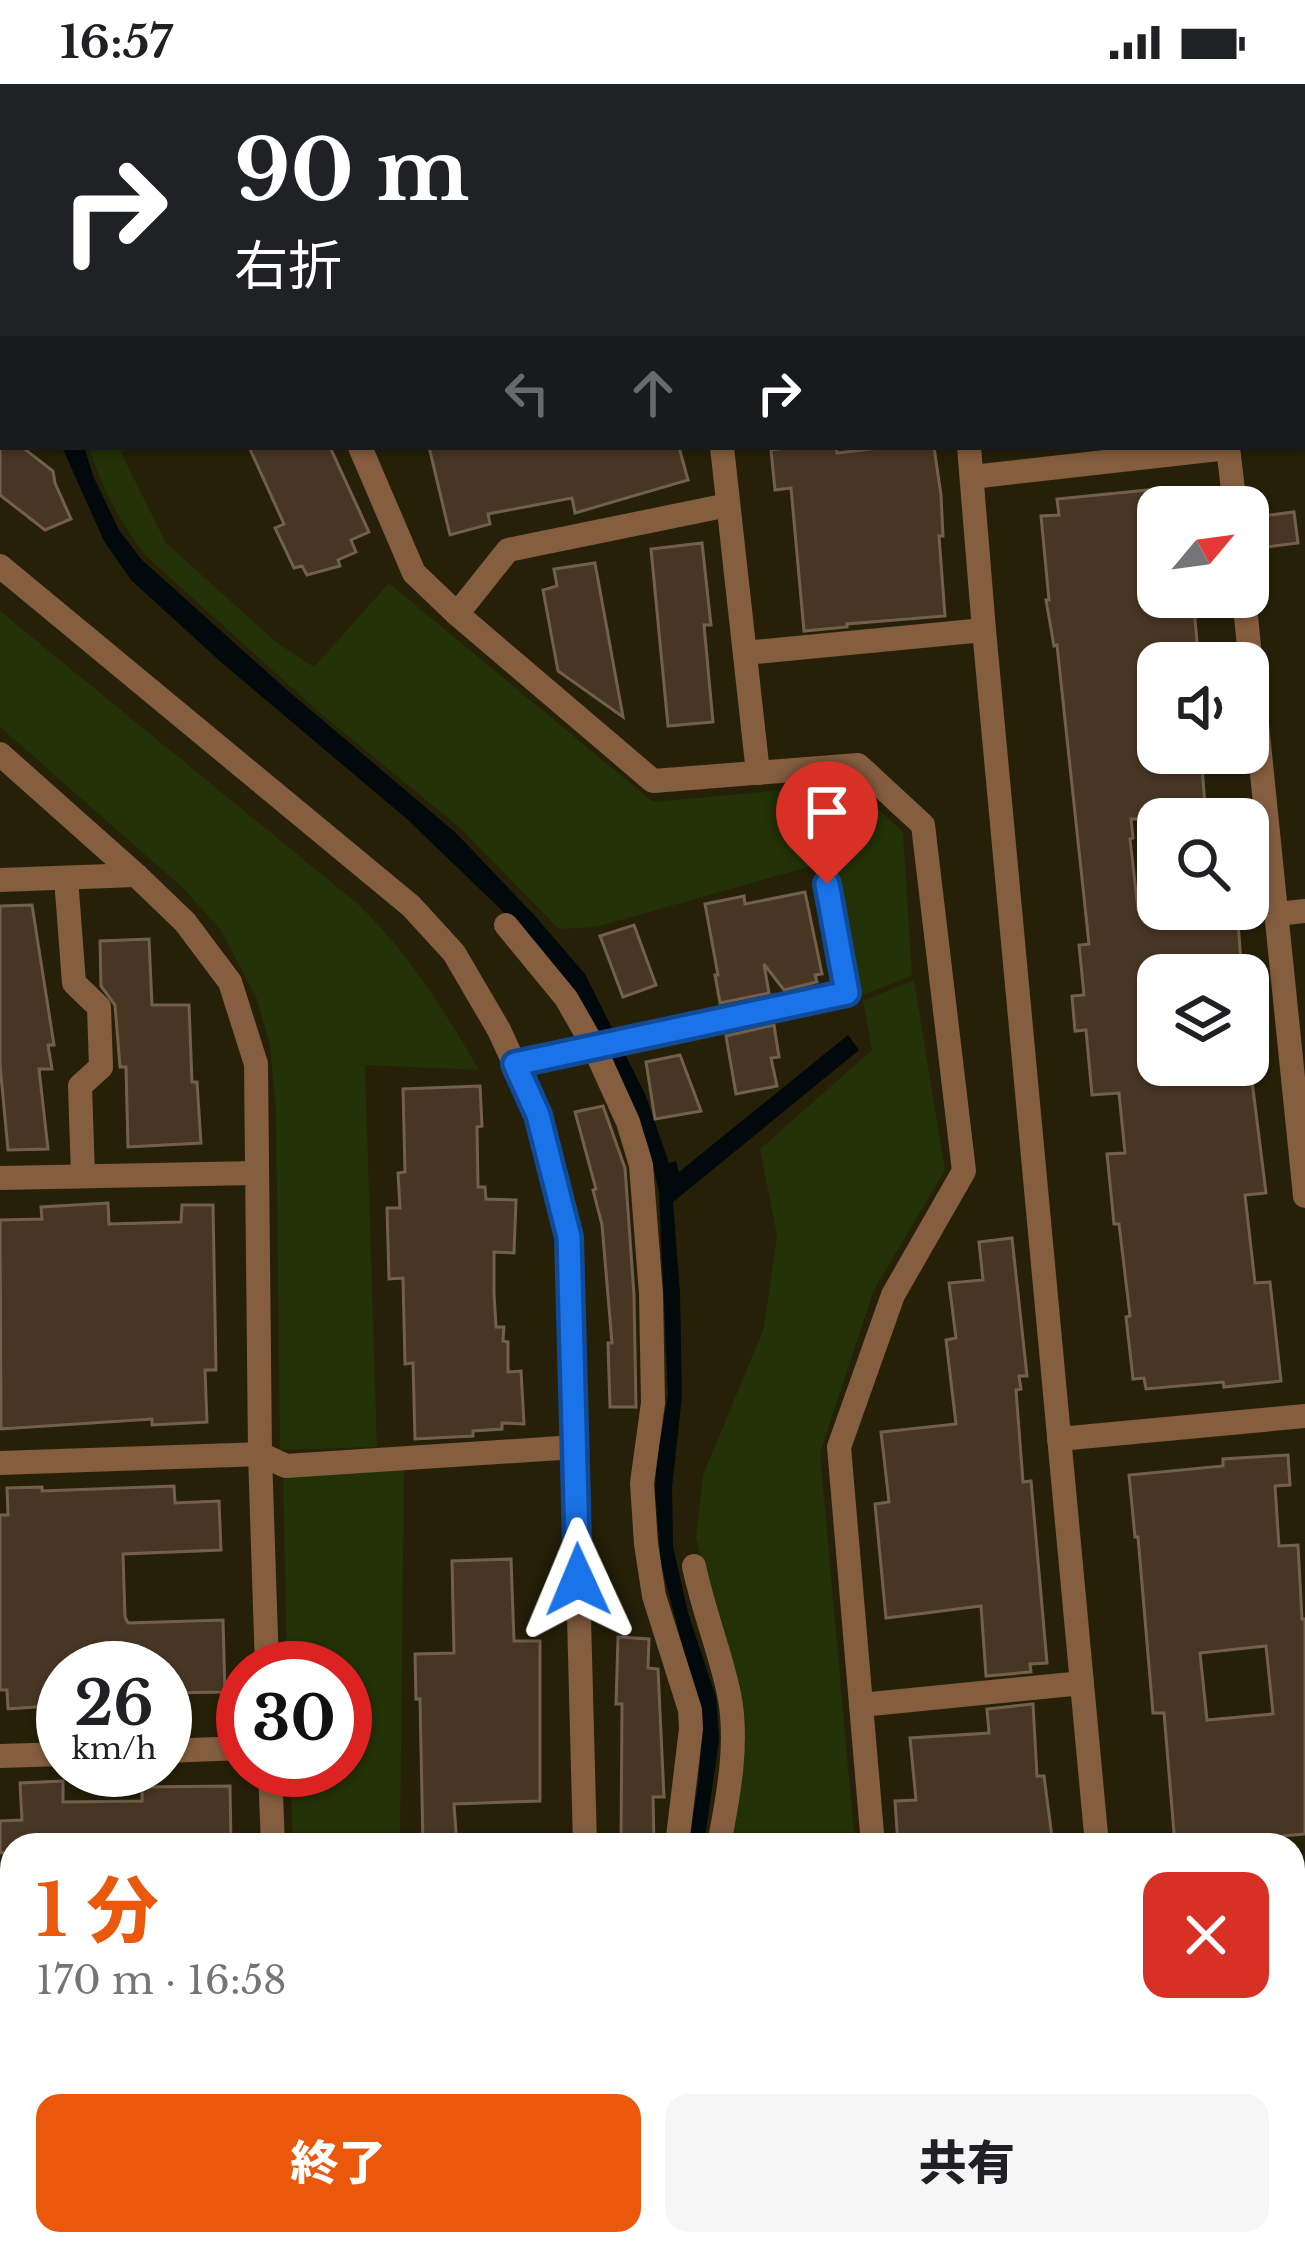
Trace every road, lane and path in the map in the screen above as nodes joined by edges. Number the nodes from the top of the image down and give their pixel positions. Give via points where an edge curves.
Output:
1 (361, 450) edge
2 (722, 450) edge
3 (969, 450) edge
4 (1210, 450) edge
5 (1228, 450) edge
6 (973, 477) junction
7 (1232, 486) edge
8 (728, 505) junction
9 (0, 566) edge
10 (457, 614) junction
11 (1246, 618) edge
12 (984, 630) junction
13 (745, 653) junction
14 (0, 754) edge
15 (758, 772) junction
16 (136, 875) junction
17 (66, 878) junction
18 (0, 880) edge
19 (827, 884) dead end
20 (1305, 911) edge
21 (1277, 914) junction
22 (506, 925) dead end
23 (594, 1047) junction
24 (515, 1064) junction
25 (1304, 1163) edge
26 (257, 1173) junction
27 (82, 1176) junction
28 (0, 1178) edge
29 (1305, 1196) edge
30 (1305, 1416) edge
31 (1060, 1439) junction
32 (574, 1447) junction
33 (260, 1454) junction
34 (0, 1463) edge
35 (694, 1566) dead end
36 (266, 1641) edge
37 (1082, 1683) junction
38 (861, 1705) junction
39 (36, 1755) edge
40 (0, 1756) edge
41 (271, 1797) edge
42 (273, 1833) edge
43 (585, 1833) edge
44 (678, 1833) edge
45 (721, 1833) edge
46 (873, 1833) edge
47 (1096, 1833) edge

1 - 10 street via 414,573
2 - 8 street
3 - 6 street
4 - 6 street
5 - 7 street
6 - 12 street
8 - 10 street via 508,550
8 - 13 street
9 - 24 street via 411,906 454,953
10 - 15 street via 653,781
11 - 21 street
12 - 13 street
12 - 31 street
13 - 15 street
14 - 16 street
15 - 38 street via 857,765 923,825 964,1172 892,1295 839,1447
16 - 17 street
16 - 26 street via 230,982 256,1064
17 - 18 street
17 - 27 street via 74,983 99,1007 101,1067 80,1085
19 - 23 street via 847,993
20 - 21 street
21 - 25 street
22 - 23 street
23 - 24 street
23 - 44 street via 640,1165 653,1402 642,1484 646,1544 690,1710
24 - 32 street via 538,1115 569,1237
25 - 29 street
26 - 27 street
26 - 33 street
27 - 28 street
30 - 31 street
31 - 37 street
32 - 33 street via 286,1466
32 - 43 street
33 - 34 street
33 - 36 street
35 - 45 street via 734,1742
37 - 38 street
37 - 47 street
38 - 46 street
39 - 40 street
41 - 42 street

